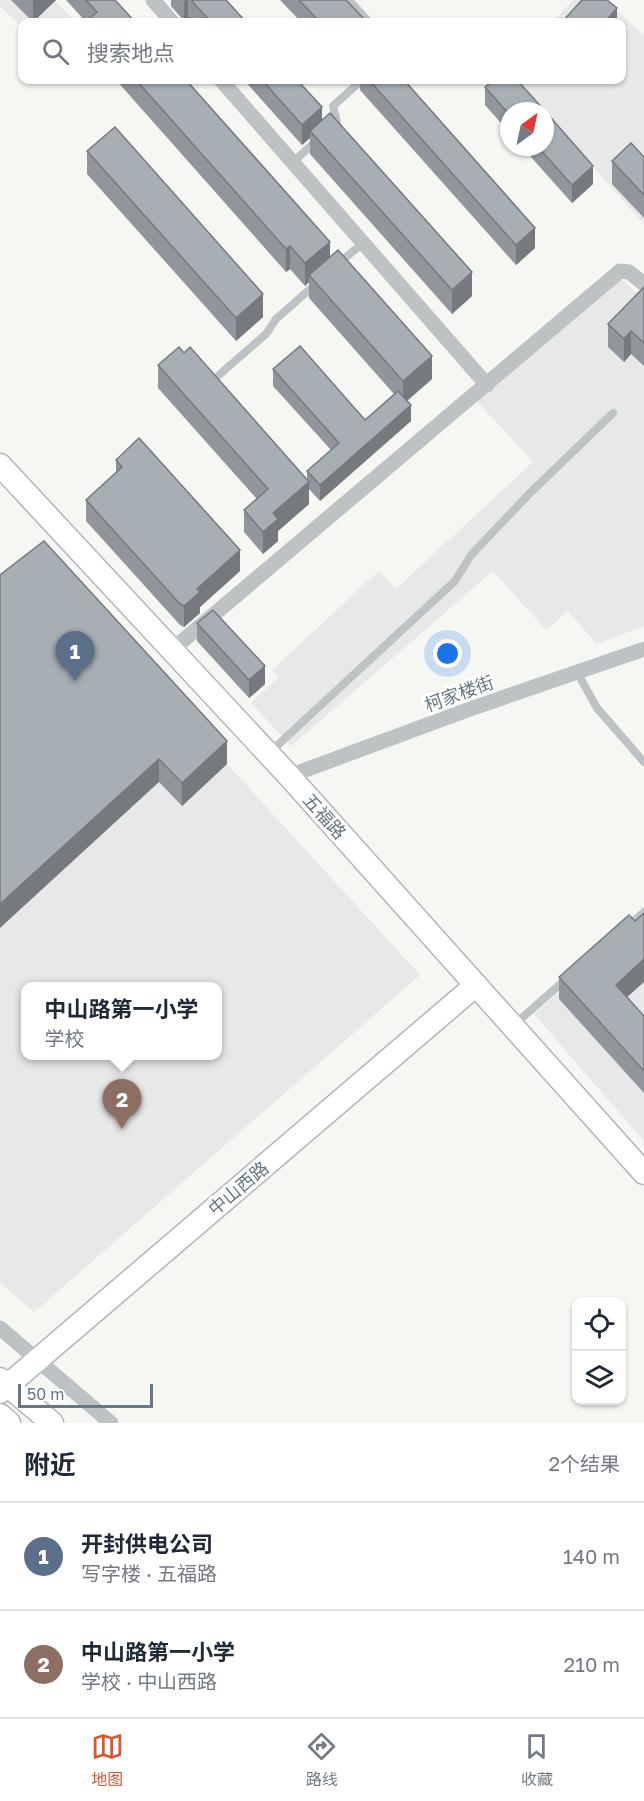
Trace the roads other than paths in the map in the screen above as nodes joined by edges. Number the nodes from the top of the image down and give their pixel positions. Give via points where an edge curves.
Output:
1 (153, 0) edge
2 (349, 0) edge
3 (169, 18) edge
4 (365, 18) edge
5 (225, 84) edge
6 (358, 84) edge
7 (293, 162) junction
8 (363, 243) junction
9 (330, 272) edge
10 (322, 279) edge
11 (644, 284) edge
12 (219, 375) dead end
13 (487, 385) junction
14 (613, 413) dead end
15 (0, 465) edge
16 (172, 649) junction
17 (644, 649) edge
18 (577, 672) junction
19 (268, 754) junction
20 (644, 762) edge
21 (289, 776) junction
22 (644, 912) edge
23 (618, 935) edge
24 (574, 973) edge
25 (476, 985) junction
26 (513, 1026) junction
27 (644, 1173) edge
28 (0, 1328) edge
29 (37, 1360) junction
30 (3, 1385) edge
31 (0, 1415) edge
32 (9, 1423) edge
33 (52, 1423) edge
34 (111, 1423) edge

1 - 3 street
2 - 4 lane
5 - 7 street
6 - 7 lane via 333,106 337,122
7 - 8 street
8 - 9 lane
8 - 13 street
10 - 12 lane
11 - 13 street via 620,271
13 - 16 street
14 - 19 lane via 471,555 455,581
15 - 16 street, 五福路
16 - 19 street, 五福路
17 - 18 street, 柯家楼街
18 - 20 lane via 597,708
18 - 21 street, 柯家楼街
19 - 21 street, 五福路
21 - 25 street, 五福路
22 - 23 lane
24 - 26 lane
25 - 26 street, 五福路
25 - 29 street, 中山西路
26 - 27 street, 五福路
28 - 29 street
29 - 30 street, 中山西路
29 - 34 street
30 - 33 street
31 - 32 street

